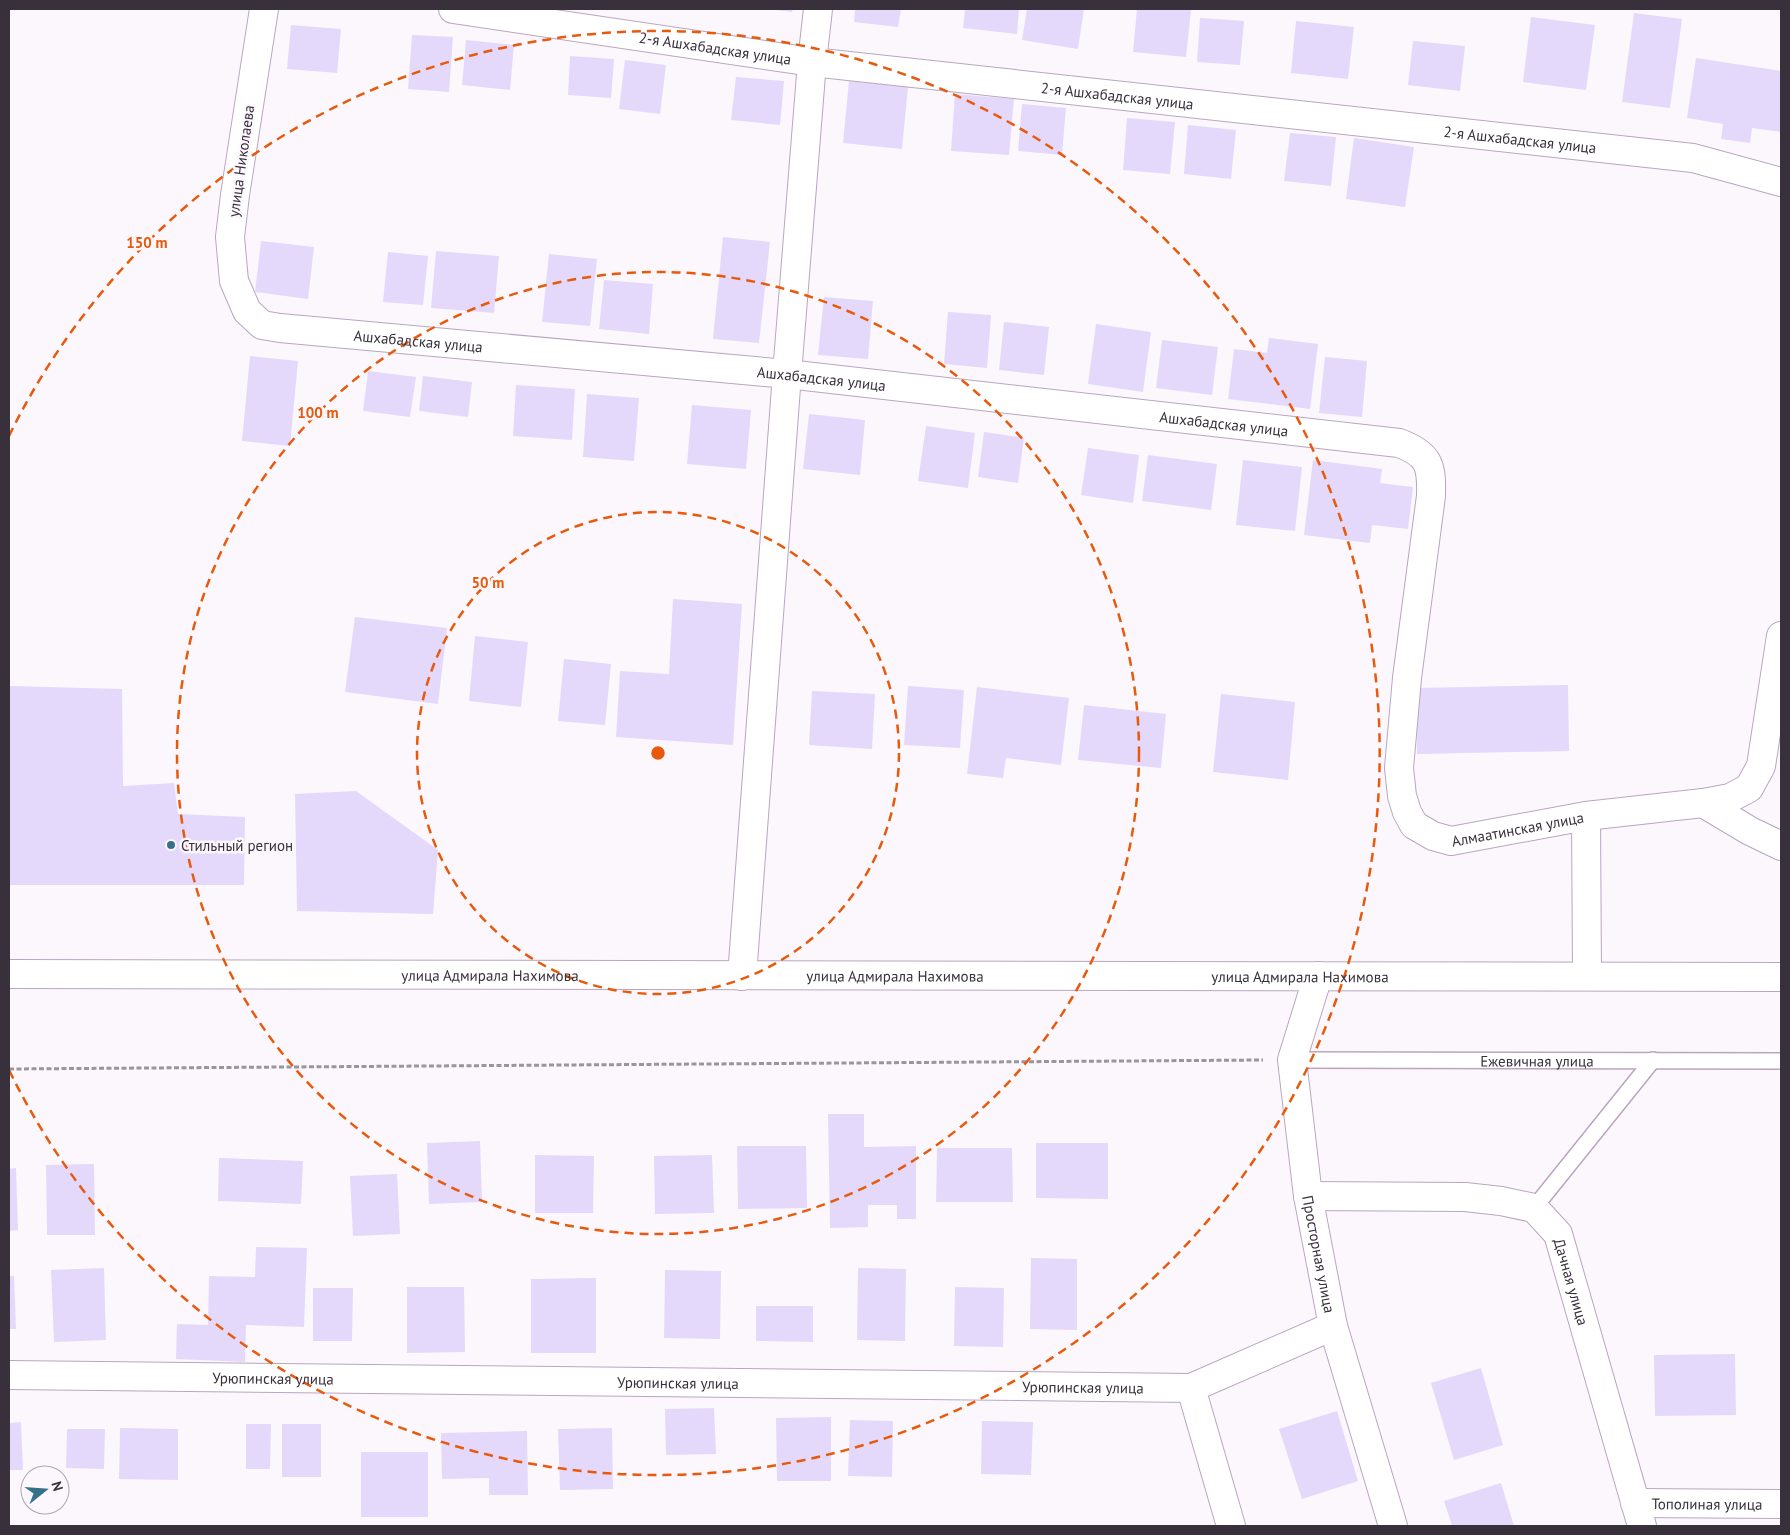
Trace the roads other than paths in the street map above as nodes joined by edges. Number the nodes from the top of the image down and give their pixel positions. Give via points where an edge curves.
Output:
1 (264, 9) edge
2 (453, 9) edge
3 (818, 9) edge
4 (812, 62) junction
5 (1781, 182) edge
6 (247, 311) joint
7 (787, 374) junction
8 (1399, 443) joint
9 (1781, 636) edge
10 (1703, 803) junction
11 (1586, 816) junction
12 (1781, 846) edge
13 (9, 974) edge
14 (742, 976) junction
15 (1318, 976) junction
16 (1587, 976) junction
17 (1781, 976) edge
18 (1292, 1060) junction
19 (1653, 1060) junction
20 (1781, 1061) edge
21 (1308, 1196) junction
22 (1534, 1208) junction
23 (1333, 1326) junction
24 (9, 1375) edge
25 (1191, 1388) junction
26 (1781, 1504) edge
27 (1638, 1515) edge
28 (1231, 1526) edge
29 (1393, 1526) edge

1 - 6 street, улица Николаева via 230,237 234,281
2 - 4 street, 2-я Ашхабадская улица
3 - 4 street
4 - 5 street, 2-я Ашхабадская улица via 1693,158
4 - 7 street
6 - 7 street, Ашхабадская улица via 262,324 280,328
7 - 8 street, Ашхабадская улица
7 - 14 street
8 - 11 street, Алмаатинская улица via 1416,449 1428,462 1432,479 1406,678 1399,768 1407,812 1414,825 1423,832 1451,841
9 - 10 street, Алмаатинская улица via 1761,766 1750,788 1730,798
10 - 11 street, Алмаатинская улица
10 - 12 street
11 - 16 street
13 - 14 street, улица Адмирала Нахимова
14 - 15 street, улица Адмирала Нахимова
15 - 16 street, улица Адмирала Нахимова
15 - 18 street, Просторная улица
16 - 17 street, улица Адмирала Нахимова
18 - 19 lane, Ежевичная улица
18 - 21 street, Просторная улица
19 - 20 lane, Ежевичная улица
19 - 22 lane
21 - 22 street via 1465,1197
21 - 23 street, Просторная улица
22 - 27 street, Дачная улица via 1558,1234
23 - 25 street, Урюпинская улица
23 - 29 street, Просторная улица
24 - 25 street, Урюпинская улица
25 - 28 street
26 - 27 street, Тополиная улица

